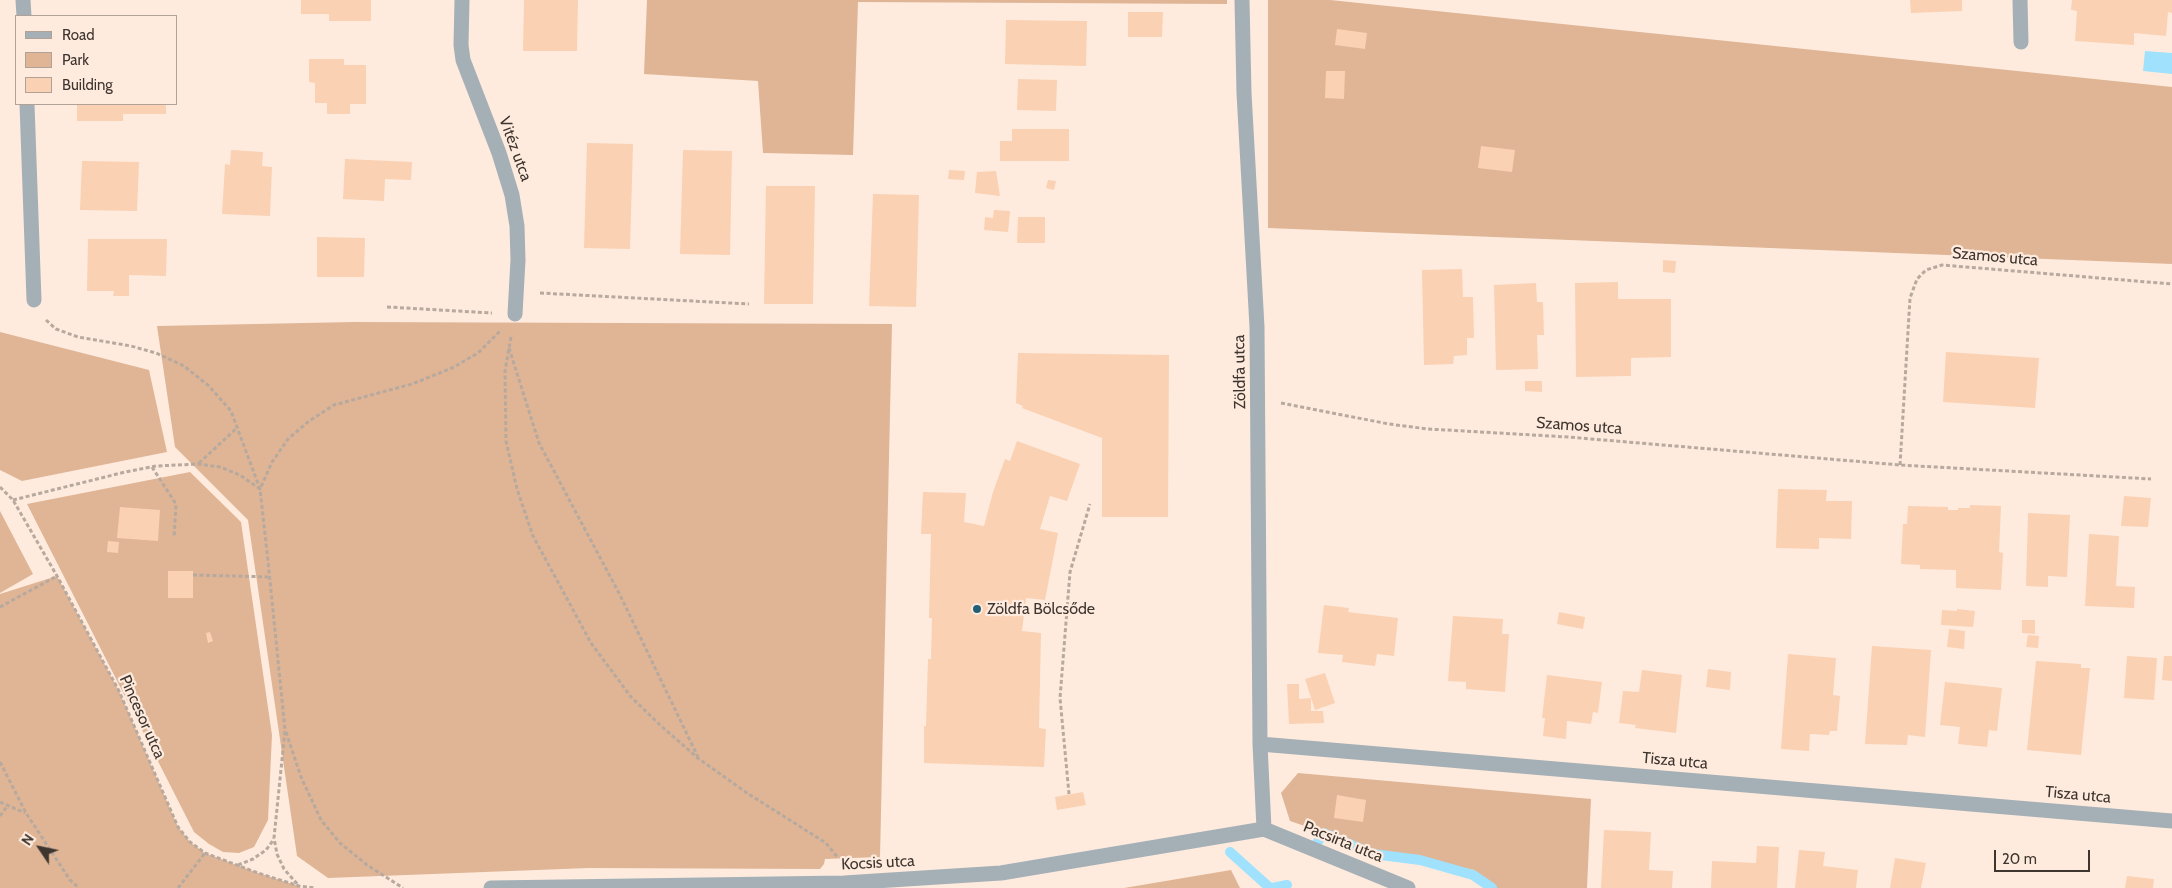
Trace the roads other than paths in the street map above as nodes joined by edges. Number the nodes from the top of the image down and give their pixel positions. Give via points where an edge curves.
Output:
1 (23, 0) edge
2 (462, 0) edge
3 (1242, 0) edge
4 (2020, 0) edge
5 (24, 15) edge
6 (2021, 42) dead end
7 (27, 105) edge
8 (34, 300) road end
9 (515, 314) road end
10 (1260, 744) junction
11 (2172, 821) edge
12 (1264, 829) junction
13 (491, 888) edge
14 (1408, 888) edge

1 - 5 street
2 - 9 street, Vitéz utca via 460,45 463,60 512,195 517,226
3 - 10 street, Zöldfa utca via 1257,327
4 - 6 street
7 - 8 street
10 - 11 street, Tisza utca
10 - 12 street
12 - 13 street, Kocsis utca via 1001,873 847,883
12 - 14 street, Pacsirta utca

